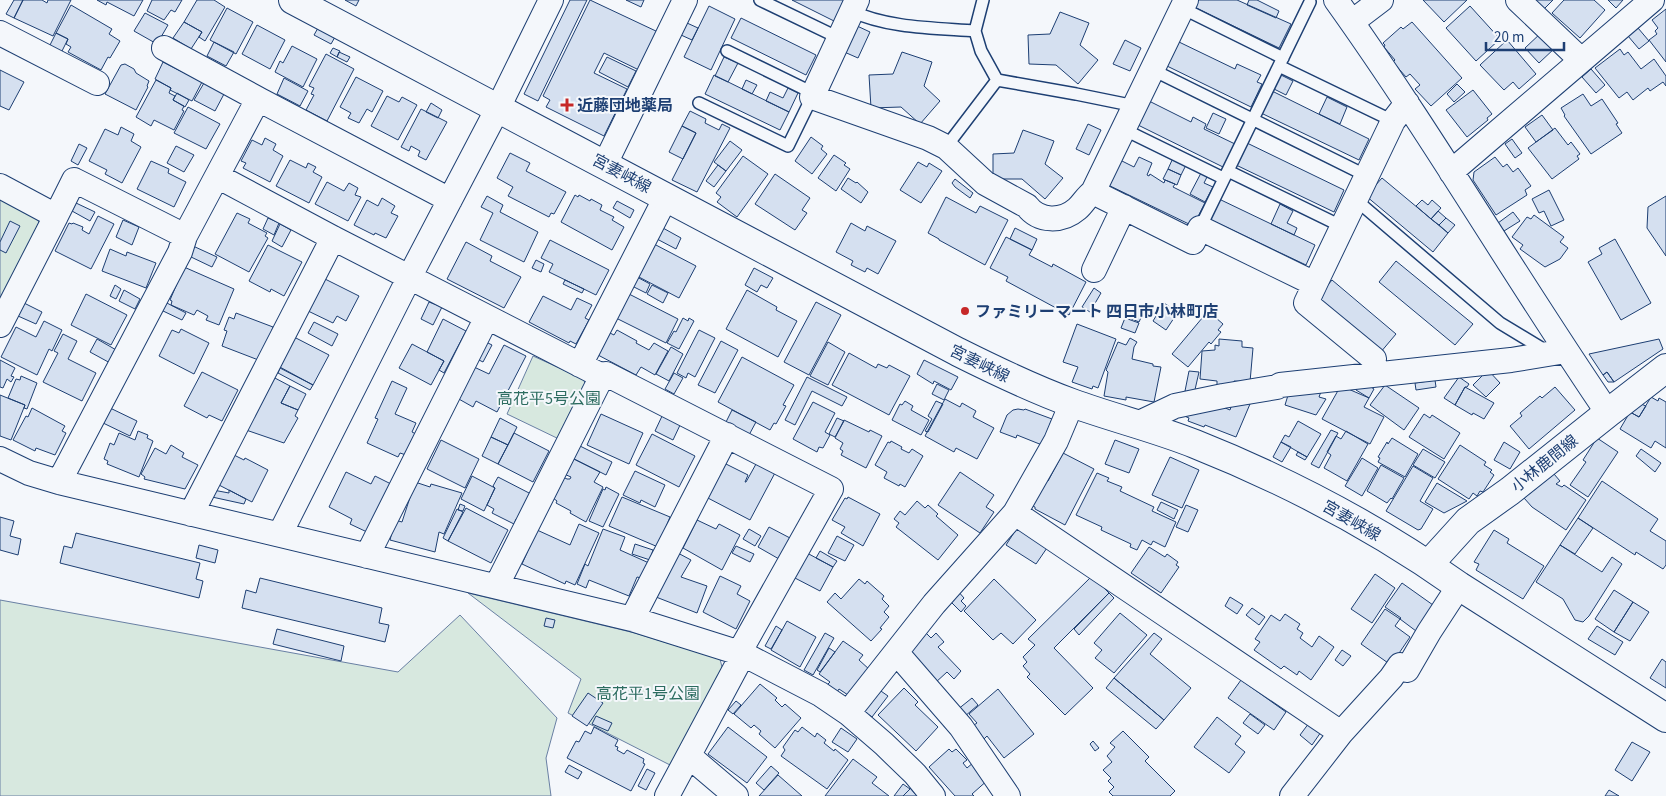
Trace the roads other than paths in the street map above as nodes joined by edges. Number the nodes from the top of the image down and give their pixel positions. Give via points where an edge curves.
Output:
1 (293, 0) edge
2 (551, 0) edge
3 (685, 0) edge
4 (760, 0) edge
5 (983, 0) edge
6 (1336, 0) edge
7 (1381, 0) edge
8 (1518, 0) edge
9 (1652, 0) edge
10 (1309, 1) edge
11 (1184, 4) edge
12 (855, 6) edge
13 (1352, 22) junction
14 (975, 31) junction
15 (0, 33) edge
16 (839, 38) junction
17 (164, 48) dead end
18 (727, 51) dead end
19 (1581, 60) junction
20 (1281, 62) junction
21 (1153, 70) junction
22 (997, 80) junction
23 (97, 83) dead end
24 (812, 95) junction
25 (258, 99) junction
26 (700, 103) dead end
27 (1134, 106) junction
28 (498, 108) junction
29 (1400, 112) junction
30 (1252, 120) junction
31 (1123, 129) junction
32 (946, 147) junction
33 (605, 164) junction
34 (1451, 172) junction
35 (1226, 175) junction
36 (217, 176) junction
37 (1367, 176) junction
38 (0, 186) edge
39 (1092, 192) junction
40 (666, 197) junction
41 (450, 200) junction
42 (1356, 200) junction
43 (1124, 207) junction
44 (56, 216) junction
45 (1343, 227) junction
46 (1200, 228) junction
47 (184, 236) junction
48 (333, 238) junction
49 (1094, 270) dead end
50 (410, 278) junction
51 (1315, 284) junction
52 (488, 317) junction
53 (0, 325) edge
54 (1558, 352) junction
55 (1374, 359) dead end
56 (580, 365) junction
57 (1666, 368) edge
58 (602, 376) junction
59 (1072, 403) junction
60 (1608, 413) junction
61 (1137, 424) junction
62 (727, 436) junction
63 (0, 460) edge
64 (59, 482) junction
65 (1015, 513) junction
66 (191, 514) junction
67 (280, 534) junction
68 (368, 556) junction
69 (1429, 564) junction
70 (496, 585) junction
71 (1459, 586) junction
72 (632, 619) junction
73 (896, 652) junction
74 (741, 654) junction
75 (848, 714) junction
76 (1666, 718) edge
77 (1341, 733) junction
78 (689, 756) junction
79 (667, 796) edge
80 (736, 796) edge
81 (933, 796) edge
82 (1008, 796) edge
83 (1292, 796) edge

1 - 28 main road, 宮妻峡線
2 - 28 street
3 - 33 street
4 - 16 lane
5 - 14 lane
6 - 13 street
7 - 13 street
8 - 19 street
9 - 19 street
10 - 20 lane
11 - 20 lane
11 - 21 street
12 - 14 lane via 868,19
12 - 16 street
13 - 29 street
14 - 22 lane via 981,51
15 - 23 street
16 - 24 street
17 - 25 street
18 - 24 lane
19 - 34 street
20 - 29 lane
20 - 30 lane
21 - 27 street
21 - 30 lane
22 - 27 lane
22 - 32 lane
24 - 26 lane via 788,146
24 - 32 street
25 - 36 street
25 - 41 street
27 - 31 street
28 - 33 main road, 宮妻峡線
28 - 41 street
29 - 34 street
29 - 37 street
30 - 35 lane
30 - 37 lane
31 - 35 lane
31 - 39 street
32 - 39 street via 985,183 1039,216 1050,219 1068,215
33 - 40 main road, 宮妻峡線
34 - 54 street
35 - 45 lane
35 - 46 lane
36 - 47 street
36 - 48 street
37 - 42 street
38 - 44 street
39 - 43 street
40 - 56 street
40 - 59 main road, 宮妻峡線 via 958,352
41 - 50 street
42 - 45 street
42 - 54 lane via 1500,323
43 - 46 street via 1193,242
43 - 49 street
44 - 47 street via 74,180
44 - 53 street
45 - 51 street
46 - 51 street
47 - 64 street via 180,252
48 - 50 street
48 - 66 street
50 - 52 street
50 - 67 street
51 - 55 street via 1306,303
52 - 56 street
52 - 68 street
54 - 60 street
54 - 61 street via 1501,362 1280,385 1175,406
56 - 58 street
57 - 60 main road, 小林鹿間線
58 - 62 street via 606,374
58 - 70 street
59 - 61 main road, 宮妻峡線
59 - 65 street via 1056,441
60 - 69 main road, 小林鹿間線 via 1468,521
61 - 69 main road, 宮妻峡線 via 1252,468 1330,506
62 - 72 street
62 - 74 street via 831,489
63 - 64 street
64 - 66 street
65 - 73 street
65 - 77 street
66 - 67 street
67 - 68 street
68 - 70 street
69 - 71 main road, 宮妻峡線
70 - 72 street
71 - 76 main road, 宮妻峡線
71 - 77 street via 1407,670 1400,665
72 - 74 street
73 - 75 street
73 - 82 street via 961,727
74 - 75 street via 820,694
74 - 78 street
75 - 81 street via 884,744
77 - 83 street
78 - 79 street
78 - 80 street

